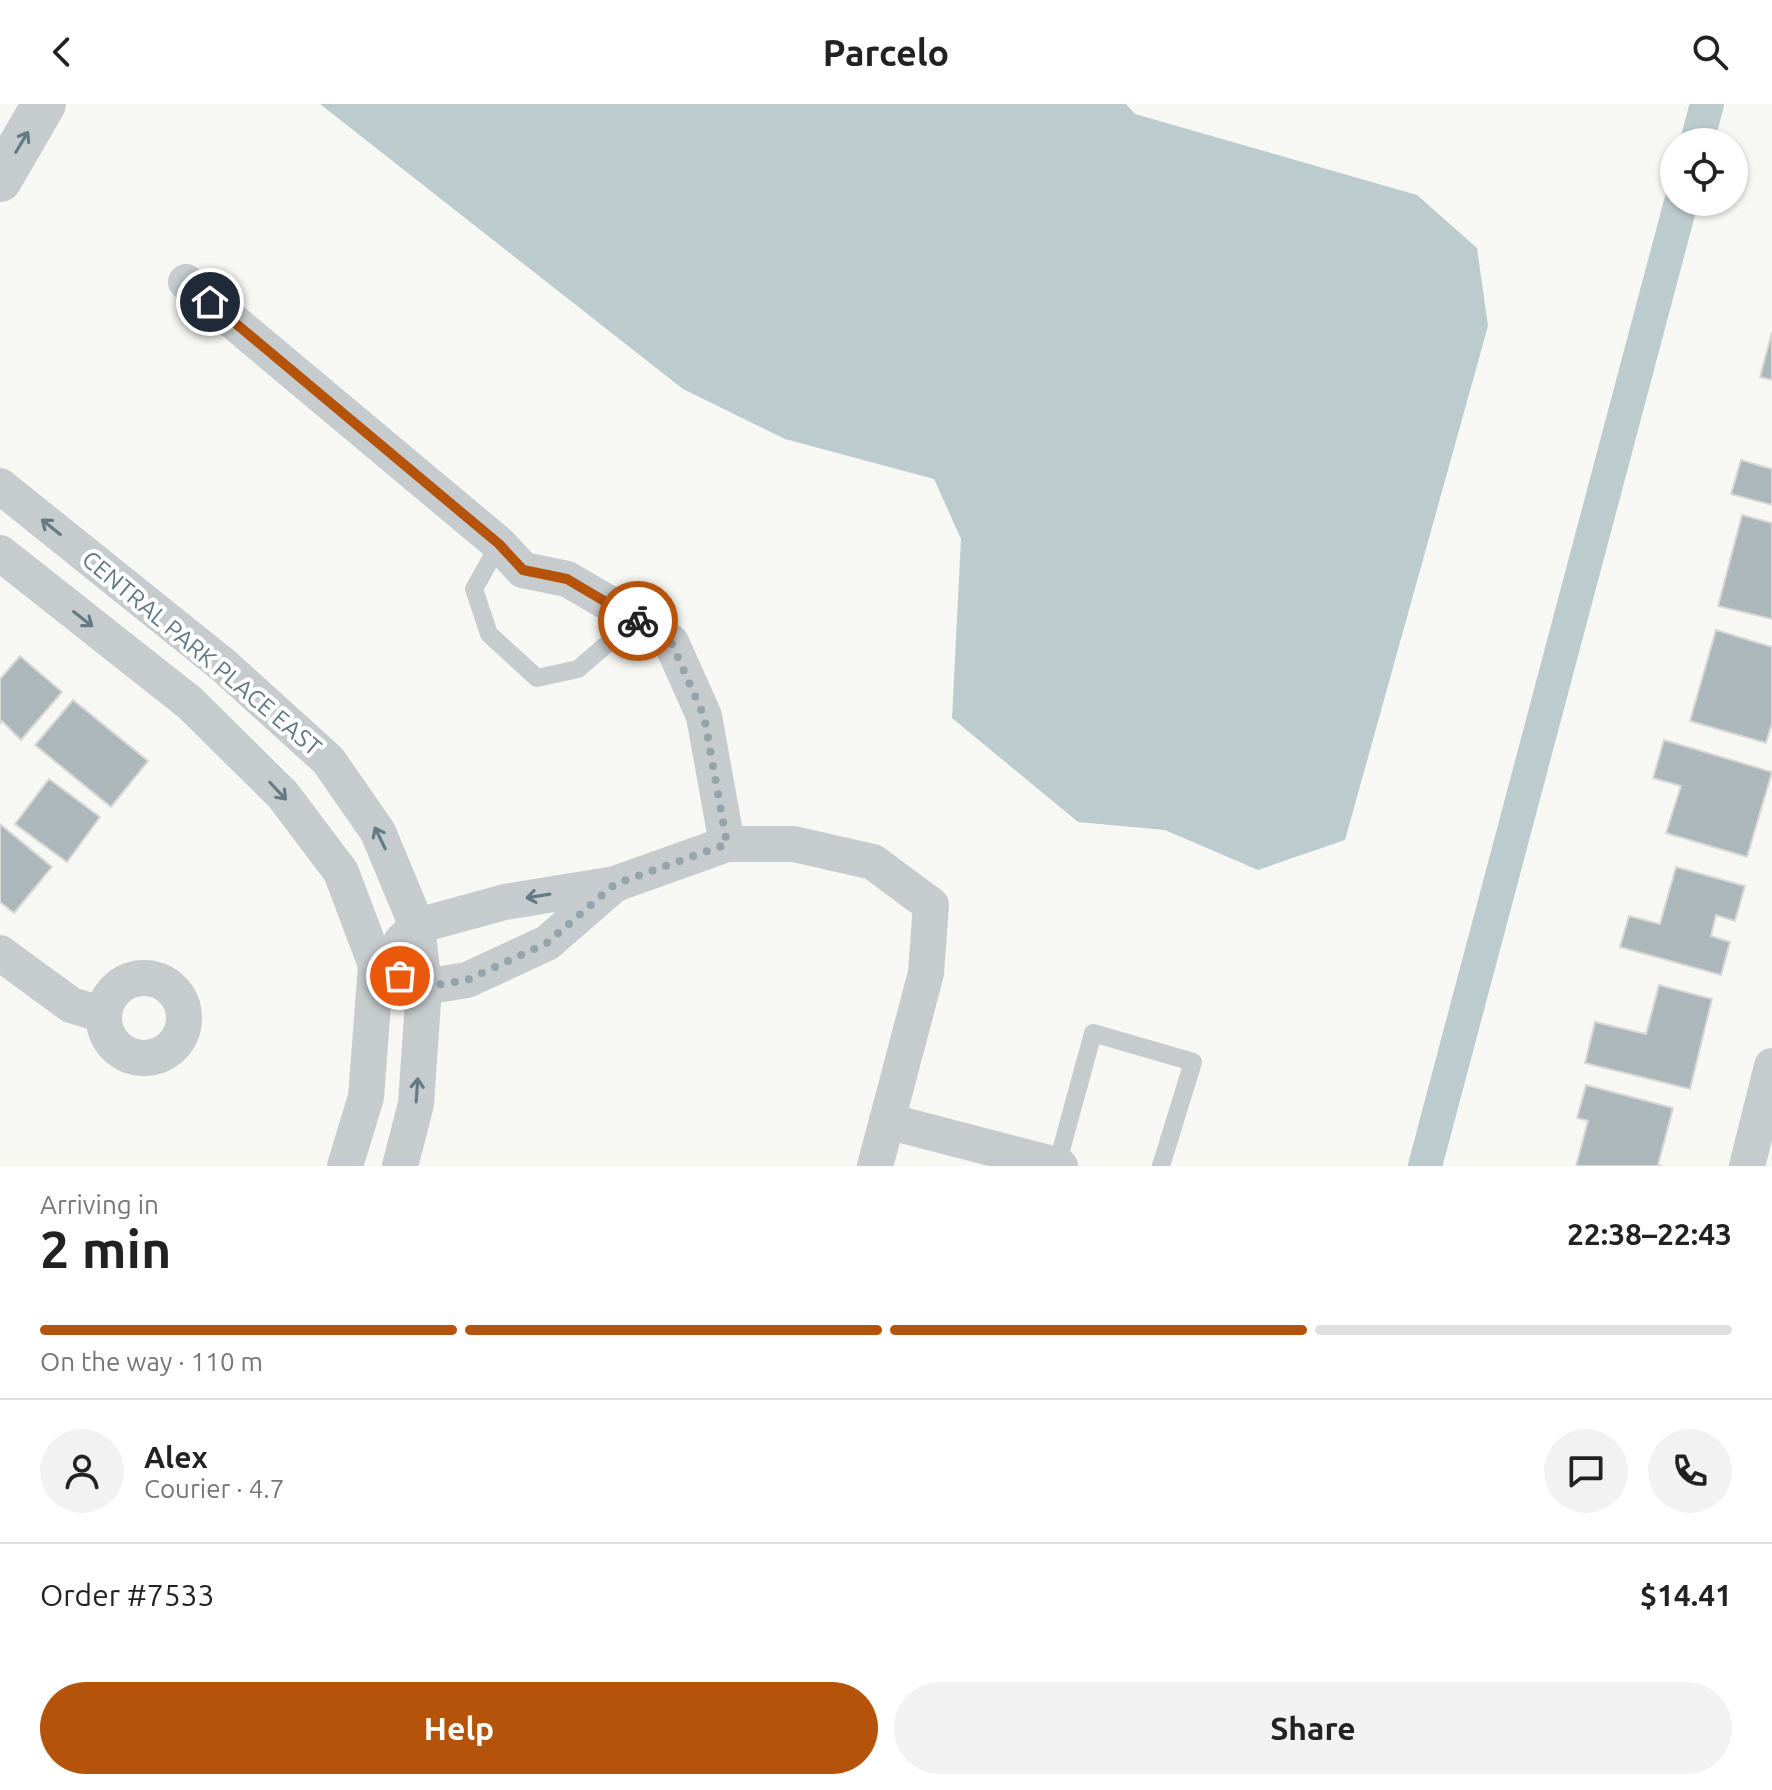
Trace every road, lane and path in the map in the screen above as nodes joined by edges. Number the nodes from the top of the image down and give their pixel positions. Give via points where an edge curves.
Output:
1 (44, 104) edge
2 (0, 180) edge
3 (186, 282) dead end
4 (0, 486) edge
5 (499, 544) junction
6 (0, 553) edge
7 (636, 619) junction
8 (727, 844) junction
9 (615, 884) junction
10 (417, 926) junction
11 (0, 953) edge
12 (376, 965) junction
13 (424, 987) junction
14 (104, 1015) dead end
15 (1772, 1066) edge
16 (887, 1121) junction
17 (345, 1166) edge
18 (400, 1166) edge
19 (875, 1166) edge
20 (1058, 1166) edge
21 (1161, 1166) edge
22 (1747, 1166) edge

2 -> 1 street
3 - 5 street
10 -> 4 street, CENTRAL PARK PLACE EAST via 378,832 328,760 223,665
5 - 7 street via 523,570 567,579
5 - 7 lane via 474,589 489,634 537,678 578,669
6 -> 12 street, CENTRAL PARK PLACE EAST via 190,703 283,795 341,872
7 - 8 street via 671,642 704,716
8 - 9 street
8 - 16 street via 794,844 873,862 931,905 926,973
9 -> 10 street via 505,902
9 - 13 street via 547,943 467,980
10 - 12 street
10 - 13 street, CENTRAL PARK PLACE EAST
11 - 14 street via 71,1005
12 - 13 street
12 - 17 street, CENTRAL PARK PLACE EAST via 366,1097
18 -> 13 street, CENTRAL PARK PLACE EAST via 416,1104
15 - 22 street
16 - 19 street
16 - 20 street
20 - 21 lane via 1093,1033 1193,1062

